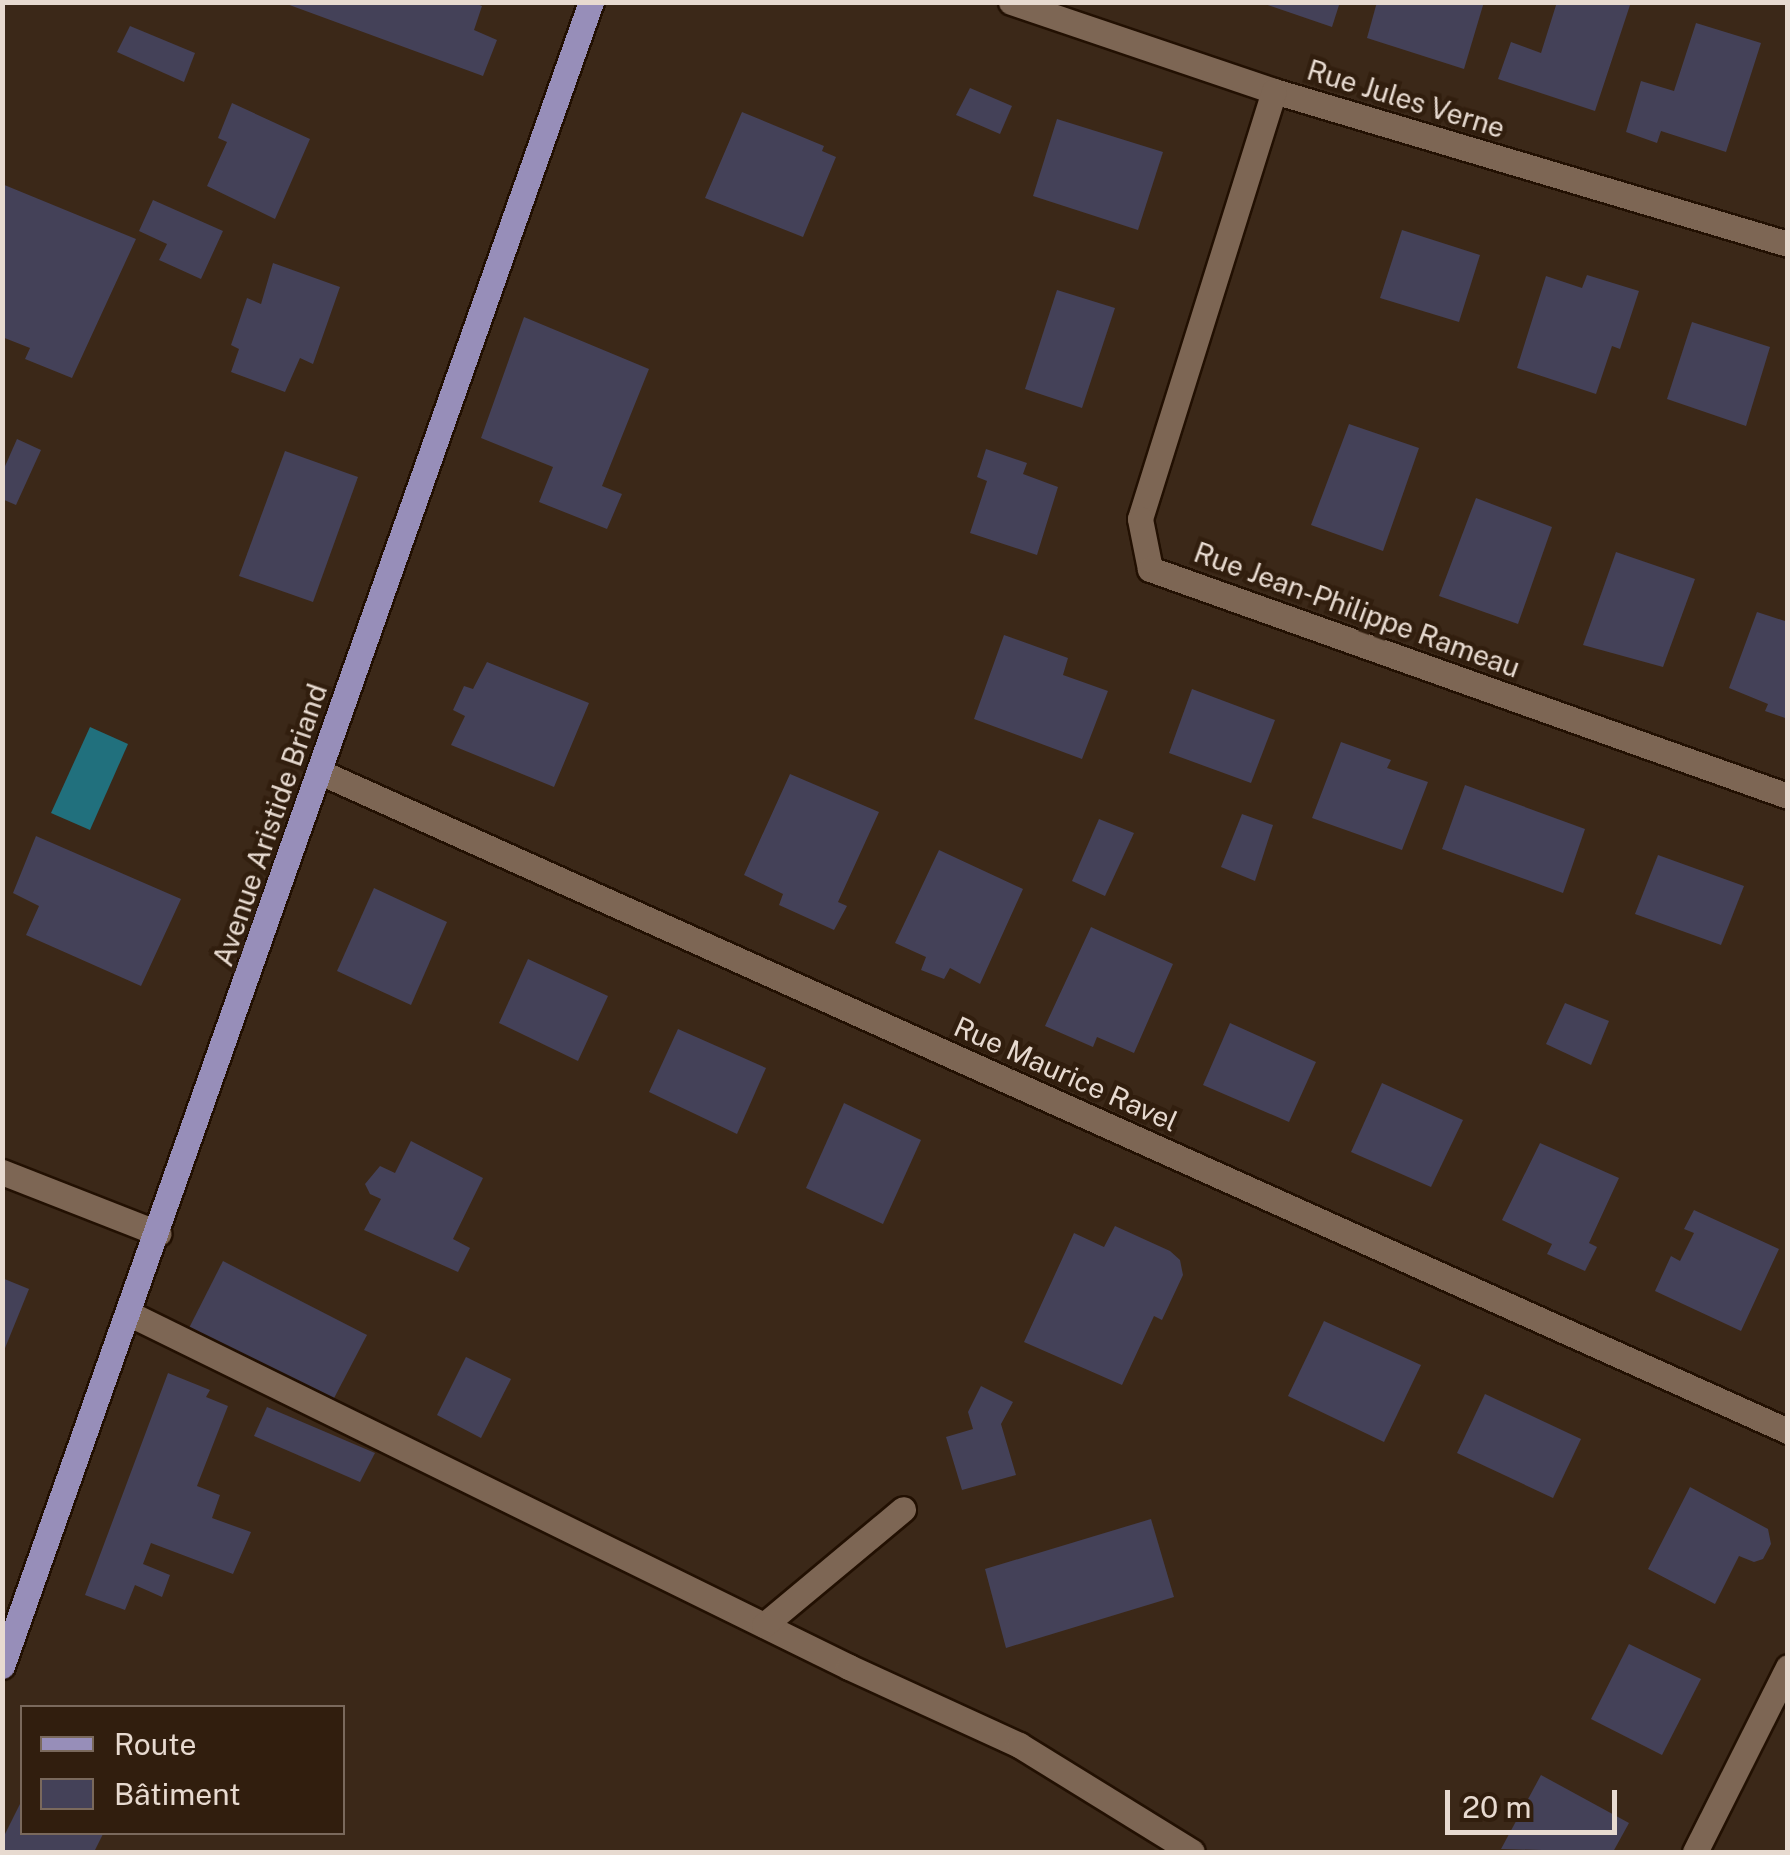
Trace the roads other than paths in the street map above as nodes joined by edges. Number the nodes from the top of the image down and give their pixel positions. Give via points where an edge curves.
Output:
1 (590, 2) edge
2 (1011, 2) edge
3 (1274, 91) junction
4 (1785, 234) edge
5 (320, 772) junction
6 (1788, 796) edge
7 (2, 1172) edge
8 (158, 1233) junction
9 (130, 1314) junction
10 (1788, 1431) edge
11 (903, 1510) dead end
12 (764, 1625) junction
13 (2, 1666) edge
14 (1788, 1667) edge
15 (1192, 1852) edge
16 (1695, 1852) edge

1 - 5 main road, Avenue Aristide Briand
2 - 3 street, Rue Jules Verne
3 - 4 street, Rue Jules Verne
3 - 6 street, Rue Jean-Philippe Rameau via 1140,519 1150,569
5 - 8 main road, Avenue Aristide Briand
5 - 10 street, Rue Maurice Ravel
7 - 8 street
8 - 9 main road, Avenue Aristide Briand
9 - 12 street
9 - 13 main road, Avenue Aristide Briand
11 - 12 street
12 - 15 street via 1018,1745
14 - 16 street

